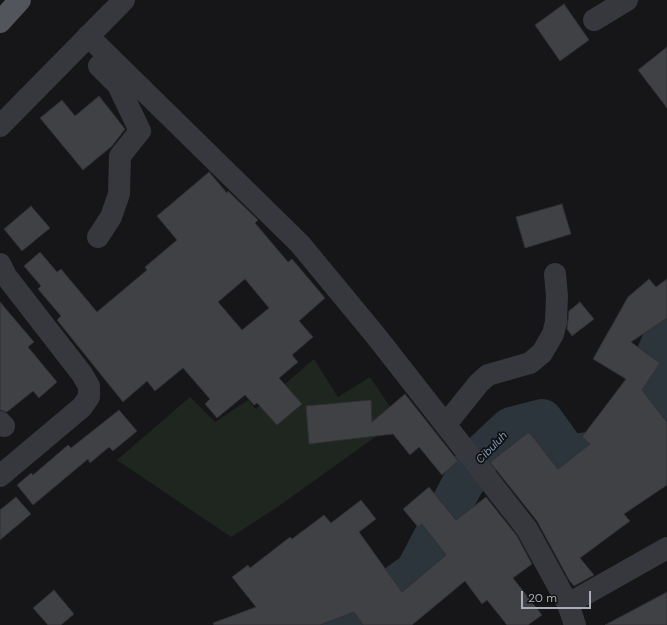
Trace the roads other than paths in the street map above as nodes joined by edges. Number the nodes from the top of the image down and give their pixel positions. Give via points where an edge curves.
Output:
1 (20, 0) edge
2 (124, 0) edge
3 (627, 0) edge
4 (594, 20) dead end
5 (0, 22) edge
6 (83, 40) junction
7 (0, 126) edge
8 (98, 237) dead end
9 (2, 274) edge
10 (555, 274) dead end
11 (447, 426) junction
12 (0, 476) edge
13 (667, 548) edge
14 (568, 604) junction
15 (575, 625) edge

1 - 5 main road
2 - 6 street
3 - 4 street
6 - 7 street
6 - 8 street via 118,85 140,131 120,156 119,194 112,218
6 - 11 street via 300,244
9 - 12 street via 82,374 89,386 89,397 82,407
10 - 11 street via 556,322 553,334 542,353 530,363 488,375 470,393
11 - 14 street via 527,529
13 - 14 street
14 - 15 street

